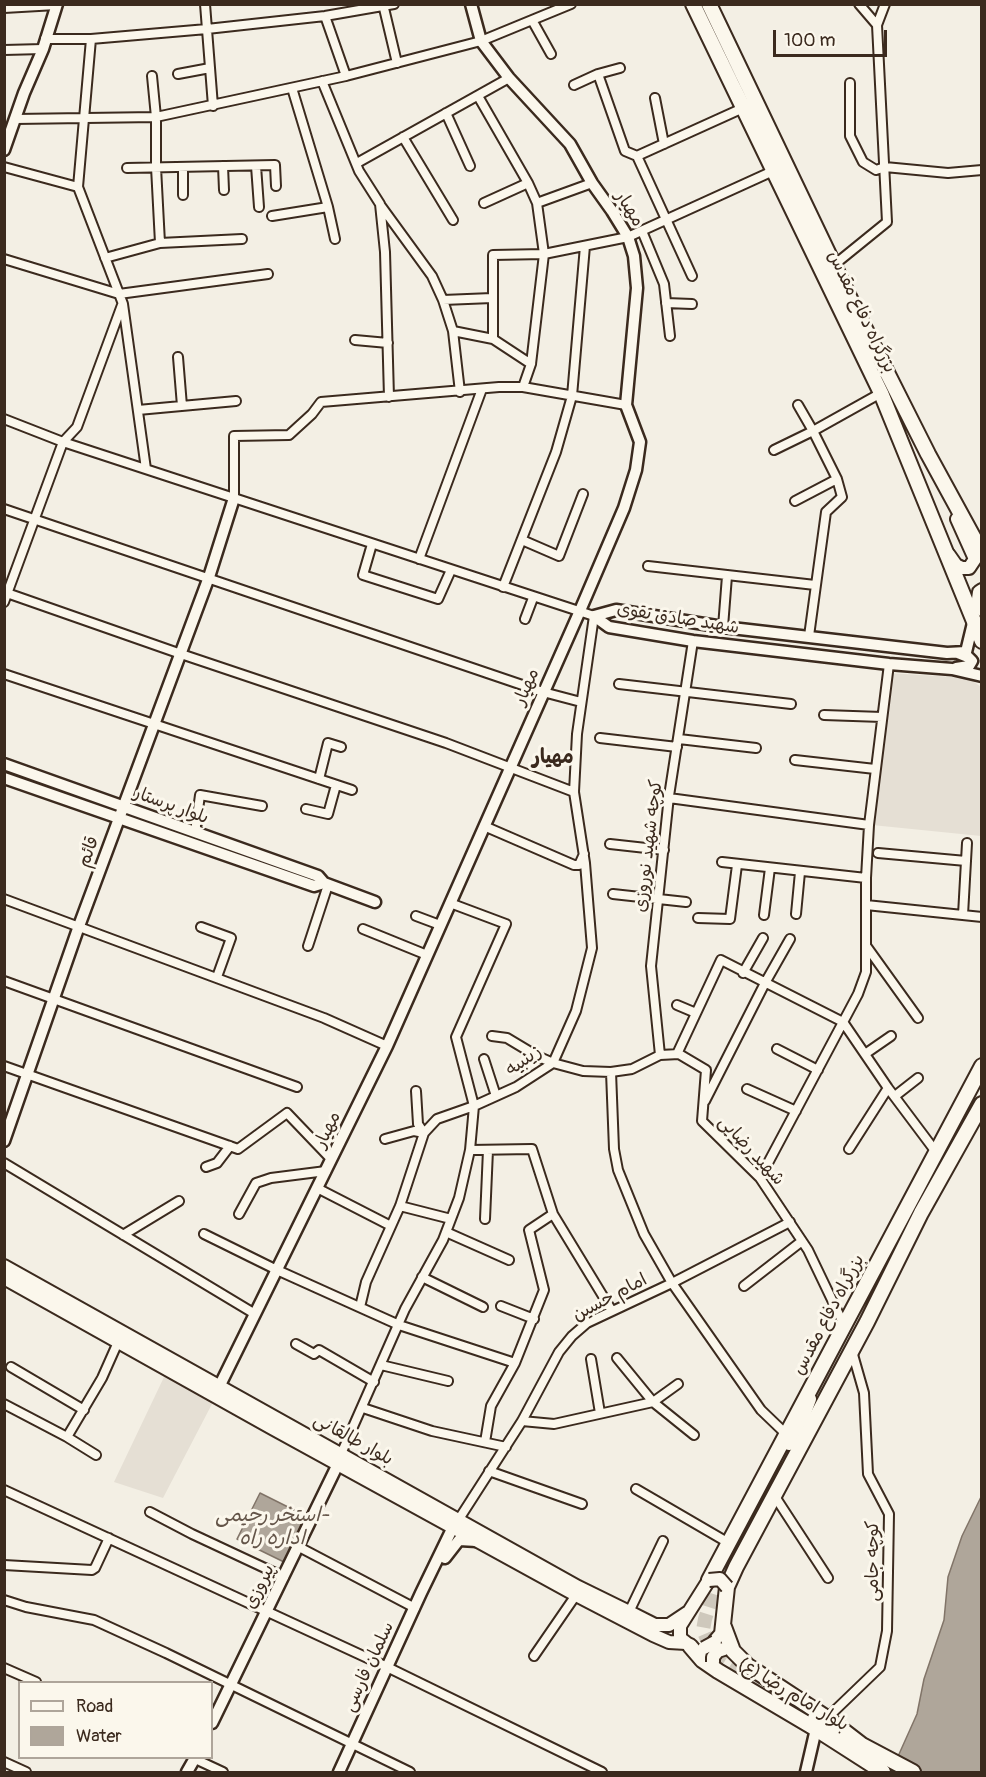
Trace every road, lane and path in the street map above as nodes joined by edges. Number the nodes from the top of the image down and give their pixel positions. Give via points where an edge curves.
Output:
1 (205, 4) edge
2 (394, 4) edge
3 (471, 4) edge
4 (693, 4) edge
5 (709, 4) edge
6 (858, 4) edge
7 (885, 4) edge
8 (56, 5) edge
9 (568, 5) edge
10 (383, 6) edge
11 (4, 8) edge
12 (325, 16) junction
13 (532, 20) junction
14 (877, 25) junction
15 (207, 29) junction
16 (91, 39) junction
17 (481, 40) junction
18 (44, 44) junction
19 (4, 50) edge
20 (551, 54) dead end
21 (397, 63) junction
22 (210, 68) junction
23 (620, 68) dead end
24 (178, 74) dead end
25 (598, 74) junction
26 (152, 76) dead end
27 (346, 76) junction
28 (509, 78) junction
29 (322, 81) junction
30 (850, 83) dead end
31 (574, 85) dead end
32 (292, 88) junction
33 (478, 96) junction
34 (655, 98) dead end
35 (213, 106) junction
36 (743, 108) junction
37 (446, 113) junction
38 (156, 117) junction
39 (83, 118) junction
40 (15, 119) junction
41 (403, 137) junction
42 (664, 144) junction
43 (4, 150) edge
44 (637, 156) junction
45 (357, 163) junction
46 (470, 165) dead end
47 (223, 166) junction
48 (256, 166) junction
49 (4, 167) edge
50 (156, 167) junction
51 (183, 167) junction
52 (885, 167) junction
53 (127, 168) dead end
54 (981, 170) edge
55 (773, 171) junction
56 (528, 183) junction
57 (592, 183) junction
58 (276, 186) dead end
59 (78, 187) junction
60 (224, 190) dead end
61 (183, 195) dead end
62 (484, 203) dead end
63 (537, 203) junction
64 (380, 204) junction
65 (259, 207) dead end
66 (328, 207) junction
67 (272, 216) dead end
68 (667, 219) junction
69 (453, 220) dead end
70 (642, 231) junction
71 (628, 237) junction
72 (242, 239) dead end
73 (335, 239) dead end
74 (160, 243) junction
75 (585, 246) junction
76 (544, 254) junction
77 (105, 258) junction
78 (4, 259) edge
79 (834, 265) junction
80 (268, 274) dead end
81 (692, 276) dead end
82 (119, 294) junction
83 (492, 298) junction
84 (443, 300) junction
85 (666, 303) junction
86 (123, 304) junction
87 (692, 304) dead end
88 (453, 331) junction
89 (670, 336) dead end
90 (493, 339) junction
91 (355, 340) dead end
92 (388, 343) junction
93 (178, 357) dead end
94 (531, 364) junction
95 (523, 387) junction
96 (482, 388) junction
97 (460, 392) junction
98 (881, 393) junction
99 (572, 396) junction
100 (389, 397) junction
101 (236, 401) dead end
102 (626, 405) junction
103 (798, 405) dead end
104 (182, 406) junction
105 (138, 410) junction
106 (4, 419) edge
107 (813, 431) junction
108 (63, 442) junction
109 (774, 450) dead end
110 (928, 454) junction
111 (146, 469) junction
112 (837, 479) junction
113 (583, 494) dead end
114 (234, 498) junction
115 (795, 501) dead end
116 (4, 508) edge
117 (36, 520) junction
118 (522, 540) junction
119 (372, 544) junction
120 (943, 547) junction
121 (981, 554) edge
122 (419, 560) junction
123 (648, 566) dead end
124 (451, 570) junction
125 (728, 576) junction
126 (209, 577) junction
127 (815, 585) junction
128 (503, 587) junction
129 (981, 590) edge
130 (6, 592) edge
131 (533, 597) junction
132 (4, 602) edge
133 (981, 610) edge
134 (579, 613) junction
135 (594, 616) junction
136 (525, 619) dead end
137 (973, 623) junction
138 (723, 627) junction
139 (809, 636) junction
140 (693, 641) junction
141 (981, 641) edge
142 (958, 653) junction
143 (181, 654) junction
144 (889, 664) junction
145 (952, 669) junction
146 (4, 674) edge
147 (981, 676) edge
148 (619, 684) dead end
149 (543, 692) junction
150 (686, 693) junction
151 (581, 702) junction
152 (791, 704) dead end
153 (824, 715) dead end
154 (882, 717) junction
155 (156, 725) junction
156 (600, 738) dead end
157 (678, 743) junction
158 (341, 747) dead end
159 (756, 748) dead end
160 (795, 760) dead end
161 (4, 764) edge
162 (510, 766) junction
163 (876, 769) junction
164 (4, 778) edge
165 (319, 779) junction
166 (336, 785) junction
167 (352, 790) dead end
168 (574, 792) junction
169 (669, 798) junction
170 (262, 806) dead end
171 (124, 807) junction
172 (306, 809) dead end
173 (119, 819) junction
174 (869, 825) junction
175 (484, 826) junction
176 (195, 832) junction
177 (968, 843) dead end
178 (610, 844) dead end
179 (664, 850) junction
180 (584, 853) junction
181 (878, 853) dead end
182 (966, 861) junction
183 (722, 862) dead end
184 (737, 865) junction
185 (770, 868) junction
186 (800, 872) junction
187 (866, 879) junction
188 (326, 884) junction
189 (613, 894) dead end
190 (4, 899) edge
191 (658, 899) junction
192 (375, 902) dead end
193 (686, 902) dead end
194 (450, 903) junction
195 (866, 906) junction
196 (796, 914) dead end
197 (764, 915) dead end
198 (963, 915) junction
199 (416, 916) dead end
200 (981, 917) edge
201 (698, 918) dead end
202 (80, 926) junction
203 (440, 926) junction
204 (201, 927) dead end
205 (363, 929) dead end
206 (763, 938) dead end
207 (790, 939) dead end
208 (308, 946) dead end
209 (867, 947) junction
210 (427, 955) junction
211 (744, 973) junction
212 (217, 978) junction
213 (4, 981) edge
214 (765, 983) junction
215 (53, 999) junction
216 (678, 1005) dead end
217 (696, 1013) junction
218 (918, 1018) dead end
219 (843, 1022) junction
220 (492, 1036) dead end
221 (891, 1036) dead end
222 (387, 1046) junction
223 (777, 1049) dead end
224 (677, 1054) junction
225 (865, 1054) junction
226 (660, 1055) junction
227 (484, 1059) dead end
228 (553, 1063) junction
229 (4, 1066) edge
230 (981, 1066) edge
231 (818, 1070) junction
232 (611, 1072) junction
233 (27, 1074) junction
234 (918, 1078) dead end
235 (297, 1087) dead end
236 (888, 1088) junction
237 (747, 1089) dead end
238 (416, 1091) dead end
239 (496, 1096) junction
240 (895, 1096) junction
241 (981, 1104) edge
242 (703, 1105) junction
243 (474, 1106) junction
244 (796, 1111) junction
245 (424, 1132) junction
246 (385, 1139) dead end
247 (4, 1141) edge
248 (230, 1146) junction
249 (849, 1149) dead end
250 (470, 1150) junction
251 (488, 1150) junction
252 (936, 1152) junction
253 (332, 1159) junction
254 (4, 1163) edge
255 (206, 1167) dead end
256 (326, 1171) junction
257 (760, 1178) junction
258 (317, 1188) junction
259 (179, 1201) dead end
260 (400, 1206) junction
261 (239, 1214) dead end
262 (554, 1214) junction
263 (451, 1219) junction
264 (485, 1219) dead end
265 (790, 1222) junction
266 (391, 1226) junction
267 (446, 1232) junction
268 (204, 1234) dead end
269 (123, 1235) junction
270 (802, 1241) junction
271 (509, 1260) dead end
272 (4, 1266) edge
273 (277, 1270) junction
274 (422, 1277) junction
275 (4, 1278) edge
276 (672, 1283) junction
277 (744, 1286) dead end
278 (501, 1306) dead end
279 (360, 1307) junction
280 (483, 1307) dead end
281 (612, 1311) junction
282 (255, 1314) junction
283 (534, 1319) junction
284 (399, 1325) junction
285 (844, 1326) junction
286 (118, 1342) junction
287 (296, 1344) dead end
288 (852, 1351) junction
289 (617, 1358) dead end
290 (591, 1359) dead end
291 (515, 1363) junction
292 (381, 1365) junction
293 (11, 1367) dead end
294 (448, 1381) dead end
295 (374, 1382) junction
296 (678, 1384) dead end
297 (219, 1387) junction
298 (653, 1402) junction
299 (4, 1404) edge
300 (363, 1408) junction
301 (84, 1410) junction
302 (600, 1413) junction
303 (257, 1414) junction
304 (522, 1421) junction
305 (694, 1435) dead end
306 (67, 1437) junction
307 (788, 1439) junction
308 (485, 1442) junction
309 (506, 1447) junction
310 (96, 1455) dead end
311 (340, 1459) junction
312 (489, 1471) junction
313 (636, 1489) dead end
314 (4, 1490) edge
315 (774, 1495) junction
316 (582, 1504) dead end
317 (150, 1512) dead end
318 (459, 1523) junction
319 (109, 1539) junction
320 (663, 1540) dead end
321 (478, 1541) junction
322 (727, 1542) junction
323 (298, 1547) junction
324 (4, 1565) edge
325 (430, 1576) junction
326 (722, 1576) junction
327 (284, 1577) junction
328 (828, 1578) dead end
329 (576, 1595) junction
330 (4, 1600) edge
331 (415, 1608) junction
332 (267, 1611) junction
333 (629, 1612) junction
334 (687, 1613) junction
335 (723, 1627) junction
336 (709, 1647) junction
337 (534, 1656) dead end
338 (387, 1667) junction
339 (716, 1667) junction
340 (4, 1668) edge
341 (32, 1681) edge
342 (231, 1685) junction
343 (213, 1722) edge
344 (819, 1722) junction
345 (352, 1744) junction
346 (194, 1759) edge
347 (196, 1759) edge
348 (4, 1762) edge
349 (882, 1772) edge
350 (26, 1773) edge
351 (187, 1773) edge
352 (223, 1773) edge
353 (339, 1773) edge
354 (410, 1773) edge
355 (603, 1773) edge
356 (806, 1773) edge
357 (913, 1773) edge

1 - 15 street
2 - 10 street
3 - 17 street, مهیار
4 - 36 highway, بزرگراه دفاع مقدس
5 - 79 highway, بزرگراه دفاع مقدس
6 - 14 street
7 - 14 street
8 - 11 street
8 - 18 street
9 - 13 street
10 - 12 street
10 - 21 street
12 - 15 street
12 - 27 street
13 - 17 street
13 - 20 street
14 - 52 street
15 - 16 street
15 - 22 street
16 - 18 street
16 - 39 street
17 - 21 street
17 - 28 street, مهیار
18 - 19 street
18 - 40 street
21 - 27 street
22 - 24 street
22 - 35 street
23 - 25 street
25 - 31 street
25 - 44 street via 625,151
26 - 38 street
27 - 29 street
28 - 33 street
28 - 57 street, مهیار via 570,144
29 - 32 street
29 - 45 street
30 - 52 street via 849,136 863,162 876,170
32 - 35 street
32 - 66 street
33 - 37 street
33 - 56 street
34 - 42 street
35 - 38 street
36 - 42 street
36 - 55 highway, بزرگراه دفاع مقدس
37 - 41 street
37 - 46 street
38 - 39 street
38 - 50 street
39 - 40 street
39 - 59 street
40 - 43 street
41 - 45 street
41 - 69 street
42 - 44 street
44 - 68 street
45 - 64 street
47 - 48 street
47 - 51 street
47 - 60 street
48 - 58 street via 275,165
48 - 65 street
49 - 59 street
50 - 51 street
50 - 53 street
50 - 74 street
51 - 61 street
52 - 54 street via 948,173
52 - 79 street via 887,222
55 - 68 street
55 - 98 highway, بزرگراه دفاع مقدس
56 - 62 street
56 - 63 street
57 - 63 street
57 - 71 street, مهیار
59 - 77 street
63 - 76 street
64 - 84 street via 432,276
64 - 92 street
66 - 67 street
66 - 73 street
68 - 70 street
68 - 81 street
70 - 71 street
70 - 85 street via 664,284
71 - 75 street
71 - 102 street, مهیار via 636,288
72 - 74 street
74 - 77 street
75 - 76 street
75 - 99 street
76 - 83 street via 493,255
76 - 94 street
77 - 82 street
78 - 82 street
79 - 110 highway, بزرگراه دفاع مقدس
80 - 82 street
82 - 86 street
83 - 84 street
83 - 90 street
84 - 88 street
85 - 87 street
85 - 89 street
86 - 105 street
86 - 108 street via 77,428
88 - 90 street
88 - 97 street
90 - 94 street
91 - 92 street
92 - 100 street
93 - 104 street
94 - 95 street
95 - 96 street
95 - 99 street
96 - 97 street
96 - 122 street
97 - 100 street
98 - 107 street
98 - 120 highway, بزرگراه دفاع مقدس
99 - 102 street
99 - 118 street via 556,452
100 - 114 street via 321,402 289,435 234,435
101 - 104 street
102 - 134 street, مهیار via 640,442 636,470
103 - 107 street
104 - 105 street
105 - 111 street
106 - 108 street
107 - 109 street
107 - 112 street
108 - 111 street
108 - 117 street
110 - 120 main road via 974,564 969,568 956,565
110 - 121 highway, بزرگراه دفاع مقدس
111 - 114 street
112 - 115 street
112 - 127 street via 842,496 826,512
113 - 118 street via 559,556
114 - 119 street
114 - 126 street, قائم
116 - 117 street
117 - 126 street
117 - 130 street
118 - 128 street
119 - 122 street
119 - 124 street via 363,575 438,599
120 - 137 highway, بزرگراه دفاع مقدس
122 - 124 street
123 - 125 street
124 - 128 street
125 - 127 street
125 - 138 street
126 - 143 street, قائم
126 - 149 street
127 - 139 street
128 - 131 street
129 - 133 main road
130 - 132 street
130 - 143 street
131 - 134 street
131 - 136 street
134 - 135 street
134 - 149 street, مهیار
135 - 138 street, شهید صادق تقوی via 616,610
135 - 140 street, شهید صادق تقوی via 609,627
135 - 151 street, زینبیه
137 - 141 highway, بزرگراه دفاع مقدس
137 - 142 street via 966,652
138 - 139 street, شهید صادق تقوی
139 - 142 street, شهید صادق تقوی
140 - 144 street, شهید صادق تقوی
140 - 150 street, کوچه شهید نوروزی
142 - 145 street via 972,661 969,666
143 - 155 street, قائم
143 - 162 street
144 - 145 street, شهید صادق تقوی
144 - 154 street
145 - 147 street, شهید صادق تقوی
146 - 155 street
148 - 150 street
149 - 151 street
149 - 162 street, مهیار
150 - 152 street
150 - 157 street, کوچه شهید نوروزی
151 - 168 street, زینبیه
153 - 154 street
154 - 163 street
155 - 165 street
155 - 171 street, قائم
156 - 157 street
157 - 159 street
157 - 169 street, کوچه شهید نوروزی
158 - 165 street via 328,743
160 - 163 street
161 - 171 street, بلوار پرستار
162 - 168 street
162 - 175 street, مهیار
163 - 174 street
164 - 173 street, بلوار پرستار
165 - 166 street
166 - 167 street
166 - 172 street via 328,814
168 - 180 street, زینبیه
169 - 174 street
169 - 179 street, کوچه شهید نوروزی
170 - 176 street via 200,795
171 - 173 street, قائم
171 - 176 street, بلوار پرستار
173 - 188 street, بلوار پرستار via 314,886
173 - 202 street, قائم
174 - 187 street
175 - 180 street via 574,865 579,864
175 - 194 street, مهیار
176 - 188 street, بلوار پرستار via 318,876
177 - 182 street
178 - 179 street
179 - 191 street, کوچه شهید نوروزی
180 - 228 street, زینبیه via 592,948 576,1011
181 - 182 street
182 - 198 street
183 - 184 street
184 - 185 street
184 - 201 street via 730,919
185 - 186 street
185 - 197 street
186 - 187 street
186 - 196 street
187 - 195 street
188 - 192 street, بلوار پرستار
188 - 208 street
189 - 191 street
190 - 202 street
191 - 193 street
191 - 226 street, کوچه شهید نوروزی via 651,966
194 - 203 street, مهیار
194 - 243 street via 506,924 456,1037
195 - 198 street
195 - 209 street
198 - 200 street
199 - 203 street
202 - 212 street
202 - 215 street, قائم
203 - 210 street, مهیار
204 - 212 street via 231,938
205 - 210 street
206 - 211 street
207 - 214 street
209 - 218 street
209 - 219 street via 866,972
210 - 222 street, مهیار
211 - 214 street
211 - 217 street via 721,960
212 - 222 street
213 - 215 street
214 - 219 street
214 - 242 street
215 - 233 street, قائم
215 - 235 street
216 - 217 street
217 - 224 street
219 - 225 street
219 - 231 street
220 - 228 street via 507,1038
221 - 225 street
222 - 253 street, مهیار
223 - 231 street
224 - 226 street
224 - 242 street, شهید رضایی via 706,1070
225 - 236 street
226 - 232 street via 632,1069
227 - 239 street
228 - 232 street via 583,1071
228 - 239 street, زینبیه
229 - 233 street
230 - 252 highway, بزرگراه دفاع مقدس
231 - 244 street
232 - 276 street via 618,1170 644,1234
233 - 247 street, قائم
233 - 248 street
234 - 240 street
236 - 240 street
236 - 249 street
237 - 244 street
238 - 245 street via 418,1124
239 - 243 street, زینبیه
240 - 252 street
241 - 288 highway, بزرگراه دفاع مقدس
242 - 257 street, شهید رضایی via 702,1121
243 - 245 street, زینبیه via 437,1119
243 - 250 street
244 - 257 street
245 - 246 street
245 - 260 street
248 - 253 street via 238,1149 287,1113
248 - 255 street via 217,1163
250 - 251 street
250 - 263 street
251 - 262 street via 532,1149
251 - 264 street
252 - 285 highway, بزرگراه دفاع مقدس
253 - 256 street, مهیار
254 - 269 street
256 - 258 street, مهیار
256 - 261 street via 256,1183
257 - 265 street, شهید رضایی
258 - 266 street
258 - 273 street, مهیار
259 - 269 street
260 - 263 street
260 - 266 street
262 - 281 street
262 - 283 street via 529,1230 543,1290
263 - 267 street
265 - 270 street, شهید رضایی
265 - 276 street, امام حسین
266 - 279 street via 366,1282
267 - 271 street
267 - 274 street
268 - 273 street
269 - 282 street
270 - 277 street
270 - 285 street, شهید رضایی
272 - 297 main road, بلوار طالقانی
273 - 279 street
273 - 282 street, مهیار
274 - 280 street
274 - 284 street
275 - 286 main road, بلوار طالقانی
276 - 281 street, امام حسین
276 - 307 street via 761,1410
278 - 283 street
279 - 284 street
281 - 304 street, امام حسین via 587,1323 572,1336
282 - 297 street, مهیار
283 - 291 street
284 - 291 street
284 - 292 street
285 - 307 highway, بزرگراه دفاع مقدس
286 - 301 street
286 - 303 main road, بلوار طالقانی
287 - 295 street via 314,1354 319,1350
288 - 315 highway, بزرگراه دفاع مقدس
288 - 344 street, کوچه جامی via 864,1393 868,1474 889,1514 887,1631 880,1666
289 - 298 street
290 - 302 street
291 - 308 street via 491,1406
292 - 294 street
292 - 295 street
293 - 301 street
295 - 300 street
296 - 298 street
297 - 303 main road, بلوار طالقانی
298 - 302 street
298 - 305 street
299 - 306 street
300 - 308 street via 432,1431
300 - 311 street
301 - 306 street
302 - 304 street via 554,1424
303 - 311 main road, بلوار طالقانی
304 - 309 street, امام حسین
306 - 310 street
307 - 322 highway, بزرگراه دفاع مقدس
308 - 309 street
309 - 312 street, امام حسین
311 - 318 main road, بلوار طالقانی
311 - 323 street, پیروزی
312 - 316 street
312 - 318 street, امام حسین
313 - 322 street
314 - 319 street
315 - 326 highway, بزرگراه دفاع مقدس
315 - 328 street
317 - 327 street
318 - 321 main road, بلوار طالقانی
318 - 325 street, سلمان فارسی
318 - 333 main road, بلوار طالقانی
319 - 324 street via 92,1570
319 - 332 street
320 - 333 street
321 - 325 street, سلمان فارسی via 459,1540 438,1571
321 - 329 main road, بلوار طالقانی
322 - 326 highway, بزرگراه دفاع مقدس
323 - 327 street, پیروزی
323 - 331 street
325 - 331 street, سلمان فارسی
326 - 334 main road
326 - 335 highway
327 - 332 street, پیروزی
329 - 336 main road, بلوار طالقانی via 669,1642
329 - 337 street
330 - 342 street via 94,1620
331 - 338 street, سلمان فارسی
332 - 338 street
332 - 342 street, پیروزی
333 - 334 main road, بلوار طالقانی via 655,1625 669,1625
334 - 336 main road via 679,1629 680,1638
335 - 336 highway via 721,1636
335 - 336 highway, بلوار امام رضا (ع) via 728,1642
336 - 339 main road, bridge via 718,1651 713,1657
336 - 339 highway, بلوار امام رضا (ع) via 702,1660
336 - 344 highway, بلوار امام رضا (ع) via 748,1666
338 - 345 street, سلمان فارسی
338 - 355 street
339 - 344 highway, بلوار امام رضا (ع)
340 - 341 street
342 - 343 street, پیروزی
342 - 345 street
344 - 349 highway, بلوار امام رضا (ع) via 836,1741
344 - 356 street
344 - 357 highway, بلوار امام رضا (ع)
345 - 353 street, سلمان فارسی
345 - 354 street
346 - 351 street
347 - 352 street
348 - 350 street

